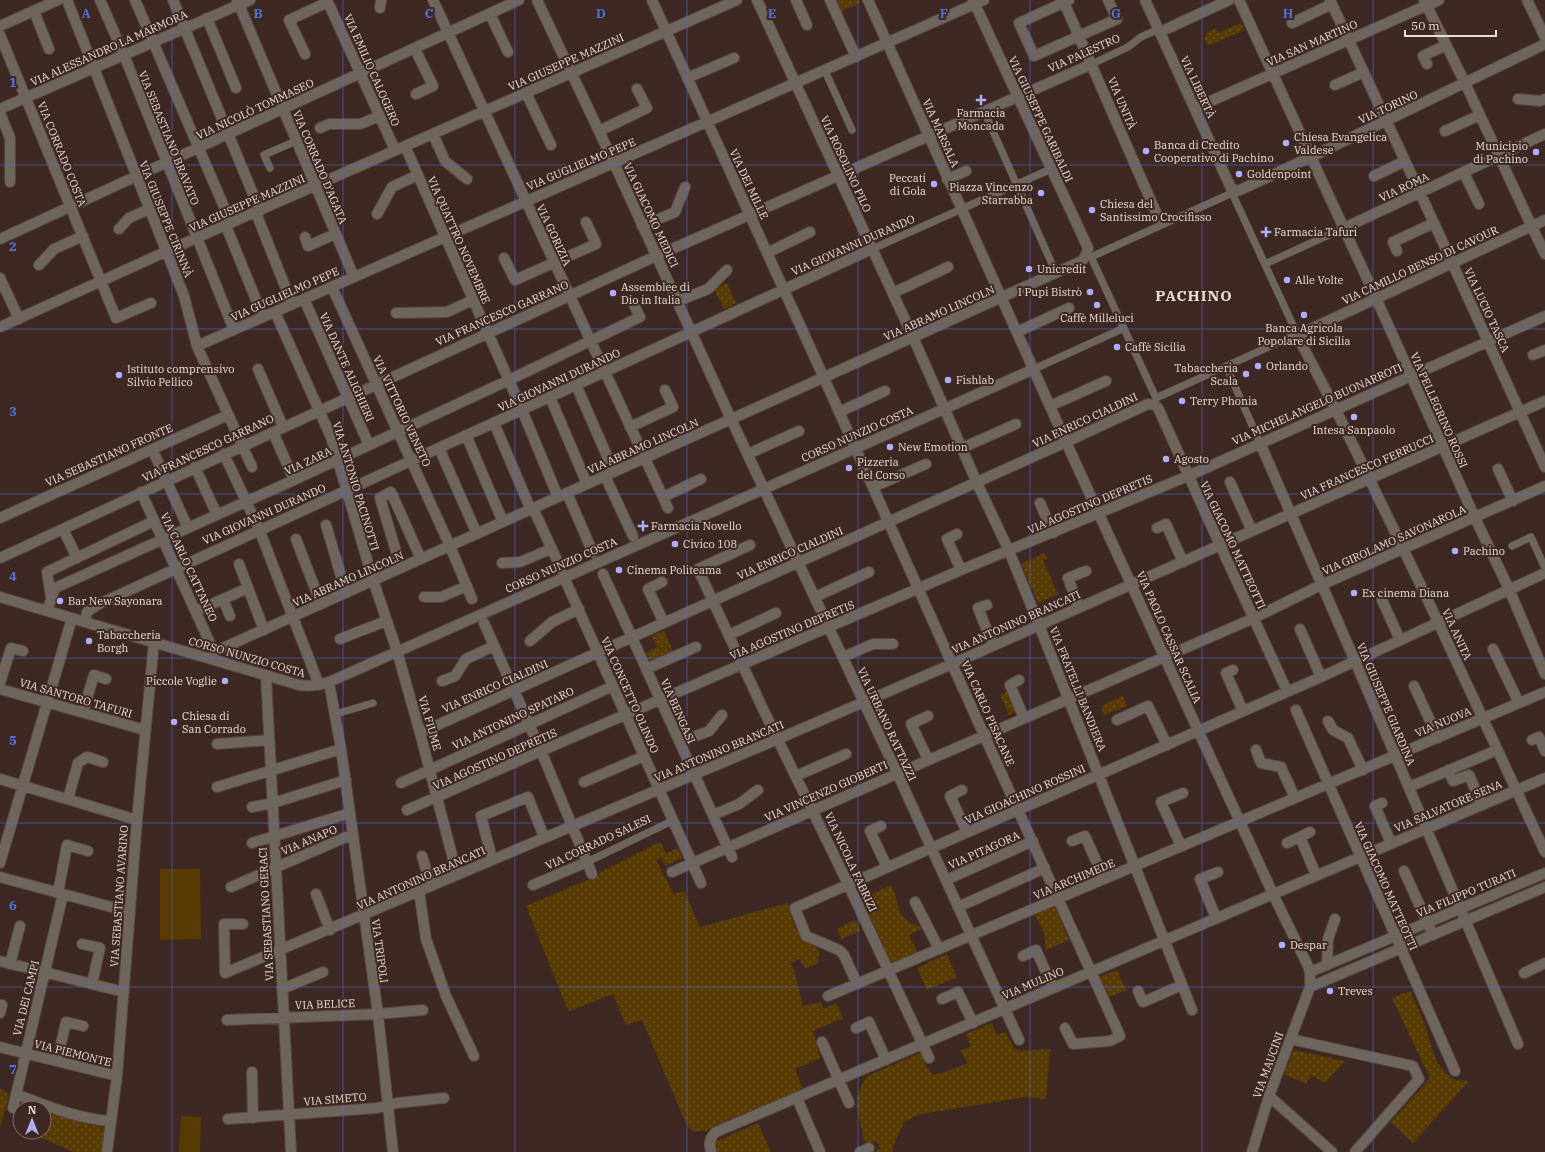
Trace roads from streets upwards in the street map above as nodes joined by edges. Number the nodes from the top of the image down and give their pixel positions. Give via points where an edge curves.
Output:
1 (58, 0) edge
2 (67, 0) edge
3 (100, 0) edge
4 (135, 0) edge
5 (173, 0) edge
6 (250, 0) edge
7 (433, 0) edge
8 (519, 0) edge
9 (537, 0) edge
10 (652, 0) edge
11 (736, 0) edge
12 (757, 0) edge
13 (796, 0) edge
14 (830, 0) edge
15 (868, 0) edge
16 (1108, 0) edge
17 (1145, 0) edge
18 (1229, 0) edge
19 (1239, 0) edge
20 (1439, 0) edge
21 (1527, 0) edge
22 (327, 1) edge
23 (977, 1) edge
24 (1065, 1) edge
25 (1331, 2) edge
26 (238, 3) edge
27 (1425, 3) edge
28 (34, 11) junction
29 (490, 14) junction
30 (206, 18) junction
31 (1292, 22) dead end
32 (807, 25) dead end
33 (0, 26) edge
34 (185, 28) junction
35 (666, 30) junction
36 (1159, 31) junction
37 (448, 33) junction
38 (0, 35) edge
39 (1079, 36) junction
40 (1545, 36) edge
41 (1349, 40) junction
42 (153, 41) junction
43 (888, 43) junction
44 (1545, 44) edge
45 (1446, 45) junction
46 (48, 49) dead end
47 (415, 49) junction
48 (508, 52) dead end
49 (305, 54) dead end
50 (124, 55) junction
51 (856, 57) junction
52 (734, 58) dead end
53 (1092, 64) junction
54 (1427, 64) dead end
55 (94, 68) junction
56 (825, 71) junction
57 (1364, 72) junction
58 (572, 73) junction
59 (360, 74) junction
60 (1273, 74) junction
61 (687, 78) junction
62 (795, 84) junction
63 (1465, 84) junction
64 (1335, 85) dead end
65 (236, 88) dead end
66 (637, 89) dead end
67 (526, 93) junction
68 (416, 94) dead end
69 (1017, 96) junction
70 (26, 98) junction
71 (1518, 99) dead end
72 (1545, 99) edge
73 (1195, 108) junction
74 (0, 109) edge
75 (282, 109) junction
76 (483, 111) junction
77 (984, 111) junction
78 (0, 113) edge
79 (1480, 115) junction
80 (380, 116) junction
81 (1386, 121) junction
82 (707, 122) junction
83 (320, 128) dead end
84 (599, 130) junction
85 (852, 130) dead end
86 (1445, 131) dead end
87 (228, 134) junction
88 (433, 134) junction
89 (1545, 134) edge
90 (928, 135) junction
91 (296, 141) junction
92 (551, 145) dead end
93 (405, 146) junction
94 (199, 147) junction
95 (395, 150) junction
96 (1499, 156) junction
97 (1312, 157) junction
98 (1405, 161) junction
99 (166, 163) junction
100 (614, 164) junction
101 (270, 168) dead end
102 (1051, 169) junction
103 (966, 170) dead end
104 (1464, 172) junction
105 (418, 175) junction
106 (838, 176) junction
107 (1374, 176) dead end
108 (136, 177) junction
109 (468, 179) dead end
110 (947, 179) junction
111 (10, 182) dead end
112 (1016, 185) junction
113 (315, 186) junction
114 (685, 187) dead end
115 (1234, 189) junction
116 (1420, 193) junction
117 (525, 202) junction
118 (1478, 204) dead end
119 (70, 206) junction
120 (149, 209) junction
121 (961, 210) junction
122 (258, 212) junction
123 (378, 214) dead end
124 (750, 214) junction
125 (1545, 220) edge
126 (1159, 221) junction
127 (586, 222) dead end
128 (1434, 223) junction
129 (228, 224) junction
130 (642, 226) junction
131 (1532, 227) junction
132 (1344, 228) junction
133 (119, 229) dead end
134 (810, 232) dead end
135 (335, 234) junction
136 (82, 236) junction
137 (445, 237) junction
138 (196, 238) junction
139 (0, 239) edge
140 (308, 245) dead end
141 (872, 249) junction
142 (1397, 251) dead end
143 (166, 252) junction
144 (767, 253) junction
145 (1545, 254) edge
146 (1087, 255) junction
147 (656, 256) junction
148 (504, 258) dead end
149 (553, 263) junction
150 (1452, 263) junction
151 (1265, 264) junction
152 (40, 265) dead end
153 (948, 267) dead end
154 (727, 270) dead end
155 (1056, 273) junction
156 (0, 278) edge
157 (354, 278) junction
158 (102, 281) junction
159 (332, 287) junction
160 (784, 290) junction
161 (893, 293) junction
162 (569, 296) junction
163 (1001, 298) junction
164 (1376, 298) junction
165 (304, 299) junction
166 (473, 300) junction
167 (678, 301) junction
168 (151, 303) dead end
169 (292, 304) junction
170 (634, 305) dead end
171 (1069, 308) dead end
172 (275, 312) junction
173 (396, 313) dead end
174 (1545, 316) edge
175 (263, 317) junction
176 (19, 318) junction
177 (0, 327) edge
178 (1124, 328) junction
179 (234, 330) junction
180 (692, 332) junction
181 (1017, 332) junction
182 (488, 333) junction
183 (1301, 336) junction
184 (913, 337) junction
185 (591, 340) junction
186 (1489, 341) junction
187 (197, 346) junction
188 (1545, 350) edge
189 (1533, 355) dead end
190 (1226, 366) junction
191 (258, 369) dead end
192 (1034, 369) junction
193 (605, 372) junction
194 (1411, 376) junction
195 (824, 378) junction
196 (509, 380) junction
197 (1106, 381) dead end
198 (376, 384) junction
199 (576, 385) junction
200 (665, 390) dead end
201 (885, 391) dead end
202 (348, 397) junction
203 (550, 397) junction
204 (1545, 401) edge
205 (1154, 404) junction
206 (1050, 406) junction
207 (944, 408) junction
208 (318, 410) junction
209 (522, 410) junction
210 (1336, 410) junction
211 (839, 412) junction
212 (1520, 412) junction
213 (228, 415) junction
214 (731, 419) junction
215 (494, 423) junction
216 (1016, 424) dead end
217 (283, 427) junction
218 (630, 427) junction
219 (398, 431) junction
220 (799, 431) dead end
221 (273, 432) junction
222 (466, 435) junction
223 (1066, 442) junction
224 (1260, 443) junction
225 (369, 445) junction
226 (242, 446) junction
227 (1443, 447) junction
228 (439, 448) junction
229 (855, 448) junction
230 (962, 448) junction
231 (152, 449) junction
232 (224, 454) junction
233 (748, 454) junction
234 (645, 458) junction
235 (337, 460) junction
236 (412, 460) junction
237 (926, 464) dead end
238 (195, 467) junction
239 (1545, 467) edge
240 (252, 468) dead end
241 (1498, 469) dead end
242 (610, 474) junction
243 (1188, 476) junction
244 (701, 479) dead end
245 (294, 480) junction
246 (1368, 480) junction
247 (166, 481) junction
248 (1230, 482) dead end
249 (977, 483) junction
250 (587, 484) junction
251 (1545, 486) edge
252 (873, 487) junction
253 (764, 488) junction
254 (346, 490) junction
255 (141, 492) junction
256 (563, 495) junction
257 (663, 497) junction
258 (1513, 501) junction
259 (246, 502) junction
260 (1040, 503) dead end
261 (668, 508) dead end
262 (532, 509) junction
263 (1099, 513) junction
264 (1291, 514) junction
265 (217, 515) junction
266 (0, 518) edge
267 (1475, 518) junction
268 (154, 521) junction
269 (503, 522) junction
270 (888, 522) junction
271 (326, 525) dead end
272 (188, 528) junction
273 (1157, 528) dead end
274 (63, 529) junction
275 (259, 529) junction
276 (1252, 531) junction
277 (1053, 533) junction
278 (477, 534) junction
279 (957, 534) dead end
280 (633, 536) dead end
281 (163, 539) junction
282 (296, 539) dead end
283 (750, 545) dead end
284 (1220, 545) junction
285 (450, 546) junction
286 (1512, 546) dead end
287 (551, 549) junction
288 (1403, 550) junction
289 (1009, 551) junction
290 (593, 553) dead end
291 (0, 558) edge
292 (76, 558) junction
293 (421, 559) junction
294 (1183, 562) junction
295 (502, 563) dead end
296 (799, 563) junction
297 (239, 564) dead end
298 (176, 568) junction
299 (401, 568) junction
300 (1545, 568) edge
301 (561, 569) dead end
302 (961, 570) junction
303 (1086, 571) dead end
304 (869, 572) dead end
305 (1545, 573) edge
306 (603, 574) dead end
307 (373, 580) junction
308 (662, 582) dead end
309 (567, 584) dead end
310 (1132, 584) junction
311 (1321, 585) junction
312 (467, 586) junction
313 (248, 588) junction
314 (918, 589) junction
315 (1509, 589) junction
316 (346, 593) junction
317 (0, 597) edge
318 (424, 597) dead end
319 (814, 597) junction
320 (51, 598) junction
321 (223, 599) junction
322 (472, 599) dead end
323 (713, 600) junction
324 (1382, 600) dead end
325 (321, 604) junction
326 (987, 605) dead end
327 (1079, 607) junction
328 (579, 609) junction
329 (47, 611) junction
330 (196, 612) junction
331 (776, 614) dead end
332 (230, 616) dead end
333 (294, 616) junction
334 (72, 618) junction
335 (1254, 618) junction
336 (386, 621) junction
337 (85, 622) junction
338 (484, 623) dead end
339 (664, 623) junction
340 (1438, 623) junction
341 (1039, 625) junction
342 (829, 627) junction
343 (1300, 629) dead end
344 (264, 630) junction
345 (729, 635) junction
346 (632, 638) junction
347 (340, 639) dead end
348 (1400, 640) junction
349 (530, 641) dead end
350 (154, 642) junction
351 (893, 644) dead end
352 (993, 645) junction
353 (494, 646) junction
354 (696, 647) dead end
355 (1493, 649) dead end
356 (23, 652) dead end
357 (397, 652) junction
358 (598, 653) junction
359 (212, 655) junction
360 (1165, 656) junction
361 (842, 657) junction
362 (1355, 661) junction
363 (952, 664) junction
364 (743, 665) junction
365 (646, 669) junction
366 (1233, 670) dead end
367 (1545, 674) edge
368 (266, 676) junction
369 (1320, 677) junction
370 (106, 679) dead end
371 (1019, 680) dead end
372 (442, 681) dead end
373 (329, 682) junction
374 (0, 683) edge
375 (319, 685) junction
376 (613, 686) junction
377 (1414, 686) dead end
378 (0, 688) edge
379 (514, 690) junction
380 (1287, 691) junction
381 (1545, 692) edge
382 (1069, 698) junction
383 (660, 700) junction
384 (47, 702) junction
385 (864, 702) junction
386 (373, 703) dead end
387 (1520, 703) junction
388 (1296, 710) dead end
389 (1243, 711) junction
390 (83, 712) junction
391 (336, 714) junction
392 (626, 715) junction
393 (722, 715) dead end
394 (928, 716) dead end
395 (1024, 718) junction
396 (1483, 719) junction
397 (1117, 720) dead end
398 (1328, 721) dead end
399 (528, 723) junction
400 (145, 730) junction
401 (1198, 731) junction
402 (420, 733) junction
403 (984, 735) junction
404 (1438, 738) junction
405 (778, 739) junction
406 (269, 740) junction
407 (1532, 740) dead end
408 (680, 742) junction
409 (217, 744) dead end
410 (1167, 745) junction
411 (341, 749) junction
412 (1256, 750) dead end
413 (1497, 750) junction
414 (541, 751) junction
415 (1545, 751) edge
416 (846, 754) dead end
417 (644, 756) junction
418 (1395, 756) junction
419 (928, 759) junction
420 (103, 762) dead end
421 (271, 770) junction
422 (430, 770) junction
423 (1363, 770) junction
424 (1448, 770) junction
425 (897, 773) junction
426 (694, 774) junction
427 (1099, 774) junction
428 (796, 776) junction
429 (1545, 778) edge
430 (0, 779) edge
431 (346, 780) junction
432 (584, 782) dead end
433 (401, 783) dead end
434 (1329, 784) junction
435 (22, 786) junction
436 (217, 787) dead end
437 (1409, 787) junction
438 (659, 789) junction
439 (758, 790) dead end
440 (962, 790) dead end
441 (1516, 790) junction
442 (1183, 793) dead end
443 (437, 798) junction
444 (1295, 798) junction
445 (68, 799) junction
446 (273, 803) junction
447 (1382, 804) dead end
448 (1482, 805) junction
449 (252, 807) dead end
450 (407, 810) dead end
451 (812, 810) junction
452 (1018, 810) junction
453 (350, 813) junction
454 (713, 815) junction
455 (137, 820) junction
456 (674, 820) junction
457 (1240, 821) junction
458 (571, 826) junction
459 (881, 826) dead end
460 (1426, 828) junction
461 (967, 832) junction
462 (1310, 832) dead end
463 (352, 834) junction
464 (274, 835) junction
465 (544, 837) junction
466 (1300, 837) junction
467 (1033, 841) junction
468 (1072, 841) dead end
469 (252, 843) dead end
470 (1287, 843) dead end
471 (1391, 843) junction
472 (1180, 846) junction
473 (931, 848) junction
474 (88, 851) dead end
475 (730, 852) junction
476 (1545, 852) edge
477 (422, 856) dead end
478 (1360, 856) junction
479 (492, 859) junction
480 (587, 862) junction
481 (0, 863) edge
482 (692, 863) junction
483 (1134, 866) junction
484 (276, 867) junction
485 (887, 867) junction
486 (1045, 868) junction
487 (1404, 871) dead end
488 (672, 872) dead end
489 (1218, 872) dead end
490 (1545, 873) edge
491 (457, 874) junction
492 (592, 874) dead end
493 (1316, 875) junction
494 (0, 877) edge
495 (1104, 879) junction
496 (946, 880) junction
497 (701, 883) dead end
498 (848, 884) junction
499 (532, 885) dead end
500 (431, 886) junction
501 (232, 887) dead end
502 (1545, 887) edge
503 (419, 891) junction
504 (61, 893) junction
505 (316, 894) dead end
506 (1273, 894) junction
507 (1058, 898) junction
508 (915, 902) dead end
509 (958, 907) junction
510 (1461, 908) junction
511 (130, 912) junction
512 (363, 916) junction
513 (1216, 918) junction
514 (1335, 919) dead end
515 (1466, 921) junction
516 (1428, 922) junction
517 (243, 924) dead end
518 (20, 926) dead end
519 (330, 930) junction
520 (971, 935) junction
521 (1433, 935) junction
522 (1395, 936) junction
523 (1165, 939) junction
524 (82, 944) dead end
525 (939, 949) junction
526 (1401, 949) junction
527 (280, 950) junction
528 (1023, 956) dead end
529 (5, 963) edge
530 (1327, 964) junction
531 (1545, 964) edge
532 (888, 971) junction
533 (1091, 971) junction
534 (323, 972) dead end
535 (1310, 972) junction
536 (44, 973) junction
537 (1524, 973) dead end
538 (92, 984) junction
539 (857, 984) junction
540 (1182, 985) junction
541 (1310, 987) junction
542 (1053, 988) junction
543 (282, 989) junction
544 (1138, 991) dead end
545 (124, 992) junction
546 (828, 996) dead end
547 (942, 999) dead end
548 (0, 1005) edge
549 (1005, 1008) junction
550 (423, 1010) dead end
551 (1192, 1010) dead end
552 (0, 1013) edge
553 (378, 1014) junction
554 (284, 1018) junction
555 (227, 1020) dead end
556 (972, 1023) junction
557 (83, 1026) dead end
558 (856, 1028) dead end
559 (1065, 1028) dead end
560 (1290, 1039) junction
561 (1019, 1040) dead end
562 (822, 1042) dead end
563 (922, 1044) junction
564 (1518, 1044) dead end
565 (0, 1047) edge
566 (25, 1053) junction
567 (474, 1056) dead end
568 (929, 1058) dead end
569 (886, 1060) junction
570 (57, 1061) junction
571 (1455, 1071) dead end
572 (252, 1072) dead end
573 (116, 1076) junction
574 (839, 1080) junction
575 (16, 1094) junction
576 (1269, 1096) junction
577 (444, 1098) dead end
578 (797, 1098) junction
579 (15, 1100) edge
580 (850, 1103) dead end
581 (388, 1106) junction
582 (289, 1115) junction
583 (254, 1118) junction
584 (228, 1119) dead end
585 (111, 1121) junction
586 (107, 1152) edge
587 (291, 1152) edge
588 (394, 1152) edge
589 (711, 1152) edge
590 (820, 1152) edge
591 (1252, 1152) edge
592 (1332, 1152) edge
593 (1354, 1152) edge

1 - 28 street
2 - 55 street, VIA GIUSEPPE CIRINNÀ
3 - 50 street, VIA SEBASTIANO BRAVATO
4 - 42 street
5 - 34 street
6 - 26 street, VIA ALESSANDRO LA MARMORA
7 - 37 street, VIA GORIZIA
8 - 29 street, VIA NICOLÒ TOMMASEO
9 - 58 street, VIA GIACOMO MEDICI
10 - 35 street, VIA DEI MILLE
11 - 35 street, VIA GIUSEPPE MAZZINI
12 - 62 street, VIA ROSOLINO PILO
13 - 32 street
14 - 51 street
15 - 43 street, VIA MARSALA
16 - 39 street via 1117,18
17 - 36 street, VIA LIBERTÀ
18 - 36 street, VIA PALESTRO
19 - 60 street, VIA PELLEGRINO ROSSI
20 - 27 street, VIA SAN MARTINO
21 - 40 street
22 - 49 street via 289,20
22 - 59 street, VIA EMILIO CALOGERO
23 - 43 street, VIA GUGLIELMO PEPE
23 - 69 street, VIA GIUSEPPE GARIBALDI
24 - 39 street, VIA UNITÀ
24 - 39 street via 1019,22 1034,56
25 - 31 street
25 - 41 street, VIA LUCIO TASCA
26 - 30 street, VIA ALESSANDRO LA MARMORA
26 - 75 street, VIA CORRADO D'AGATA
27 - 41 street, VIA SAN MARTINO
27 - 45 street
28 - 33 street
28 - 46 street
29 - 37 street, VIA NICOLÒ TOMMASEO
29 - 48 street
30 - 34 street, VIA ALESSANDRO LA MARMORA
30 - 65 street
34 - 42 street, VIA ALESSANDRO LA MARMORA
34 - 87 street
35 - 58 street, VIA GIUSEPPE MAZZINI
35 - 61 street, VIA DEI MILLE
36 - 53 street, VIA PALESTRO via 1141,37 1128,47
36 - 73 street, VIA LIBERTÀ
37 - 47 street, VIA NICOLÒ TOMMASEO
37 - 76 street, VIA GORIZIA
38 - 70 street, VIA CORRADO COSTA
39 - 53 street, VIA UNITÀ
41 - 57 street, VIA LUCIO TASCA
41 - 60 street, VIA SAN MARTINO
42 - 50 street, VIA ALESSANDRO LA MARMORA
42 - 94 street
43 - 51 street, VIA GUGLIELMO PEPE
43 - 90 street, VIA MARSALA
44 - 63 street, VIA TORINO
45 - 54 street via 1423,56
45 - 63 street
47 - 59 street, VIA NICOLÒ TOMMASEO
47 - 68 street via 432,86
50 - 55 street, VIA ALESSANDRO LA MARMORA
50 - 99 street, VIA SEBASTIANO BRAVATO
51 - 56 street, VIA GUGLIELMO PEPE
52 - 61 street
53 - 69 street, VIA PALESTRO
53 - 126 street, VIA UNITÀ
55 - 70 street, VIA ALESSANDRO LA MARMORA
55 - 108 street, VIA GIUSEPPE CIRINNÀ
56 - 62 street, VIA GUGLIELMO PEPE
56 - 85 street
57 - 64 street
57 - 81 street, VIA LUCIO TASCA
58 - 67 street, VIA GIUSEPPE MAZZINI
58 - 84 street, VIA GIACOMO MEDICI
59 - 75 street, VIA NICOLÒ TOMMASEO
59 - 80 street, VIA EMILIO CALOGERO
60 - 73 street, VIA SAN MARTINO
60 - 97 street, VIA PELLEGRINO ROSSI
61 - 82 street, VIA DEI MILLE
62 - 82 street, VIA GUGLIELMO PEPE
62 - 106 street, VIA ROSOLINO PILO
63 - 79 street
63 - 81 street, VIA TORINO
66 - 84 street via 647,108
67 - 76 street, VIA GIUSEPPE MAZZINI
67 - 92 street
69 - 77 street, VIA FRANCESCO GARRANO
69 - 102 street, VIA GIUSEPPE GARIBALDI
70 - 74 street, VIA ALESSANDRO LA MARMORA
70 - 119 street, VIA CORRADO COSTA
71 - 72 street
73 - 115 street, VIA LIBERTÀ
75 - 87 street, VIA NICOLÒ TOMMASEO
75 - 91 street, VIA CORRADO D'AGATA
76 - 88 street, VIA GIUSEPPE MAZZINI
76 - 117 street, VIA GORIZIA
77 - 90 street, VIA FRANCESCO GARRANO
77 - 112 street
78 - 111 street via 10,138
79 - 86 street
79 - 96 street
80 - 83 street via 360,124 329,124
80 - 95 street, VIA EMILIO CALOGERO
81 - 97 street, VIA TORINO
81 - 98 street, VIA LUCIO TASCA
82 - 100 street, VIA GUGLIELMO PEPE
82 - 124 street, VIA DEI MILLE
84 - 100 street, VIA GIACOMO MEDICI
87 - 94 street, VIA NICOLÒ TOMMASEO
87 - 122 street
88 - 93 street, VIA GIUSEPPE MAZZINI
88 - 109 street via 445,162
89 - 96 street, VIA ROMA
90 - 106 street, VIA FRANCESCO GARRANO
90 - 110 street, VIA MARSALA
91 - 101 street via 264,155
91 - 113 street, VIA CORRADO D'AGATA
93 - 95 street, VIA GIUSEPPE MAZZINI
93 - 105 street, VIA QUATTRO NOVEMBRE
94 - 99 street, VIA NICOLÒ TOMMASEO
94 - 129 street
95 - 113 street, VIA GIUSEPPE MAZZINI
96 - 104 street, VIA ROMA
96 - 131 street
97 - 115 street, VIA TORINO
97 - 132 street, VIA PELLEGRINO ROSSI
98 - 107 street
98 - 116 street, VIA LUCIO TASCA
99 - 108 street, VIA NICOLÒ TOMMASEO
99 - 138 street, VIA SEBASTIANO BRAVATO
100 - 117 street, VIA GUGLIELMO PEPE
100 - 130 street, VIA GIACOMO MEDICI
102 - 112 street, VIA GIOVANNI DURANDO
102 - 146 street, VIA GIUSEPPE GARIBALDI
103 - 110 street
104 - 116 street, VIA ROMA
104 - 118 street
105 - 123 street via 392,187
105 - 137 street, VIA QUATTRO NOVEMBRE
106 - 124 street, VIA FRANCESCO GARRANO
106 - 141 street, VIA ROSOLINO PILO
108 - 119 street, VIA NICOLÒ TOMMASEO
108 - 120 street, VIA GIUSEPPE CIRINNÀ
110 - 121 street, VIA MARSALA
112 - 121 street, VIA GIOVANNI DURANDO
112 - 155 street
113 - 122 street, VIA GIUSEPPE MAZZINI
113 - 135 street, VIA CORRADO D'AGATA
114 - 130 street via 675,212
115 - 126 street
115 - 151 street
116 - 128 street, VIA LUCIO TASCA
116 - 132 street, VIA ROMA
117 - 137 street, VIA GUGLIELMO PEPE
117 - 149 street, VIA GORIZIA
119 - 136 street, VIA CORRADO COSTA
119 - 139 street, VIA NICOLÒ TOMMASEO
120 - 133 street via 129,218
120 - 143 street, VIA GIUSEPPE CIRINNÀ
121 - 141 street, VIA GIOVANNI DURANDO
121 - 163 street, VIA MARSALA
122 - 129 street, VIA GIUSEPPE MAZZINI
122 - 169 street
124 - 144 street, VIA DEI MILLE
124 - 147 street, VIA FRANCESCO GARRANO
125 - 131 street, VIA CAMILLO BENSO DI CAVOUR
126 - 146 street
127 - 149 street via 596,244
128 - 142 street via 1393,242
128 - 150 street, VIA LUCIO TASCA
129 - 138 street, VIA GIUSEPPE MAZZINI
129 - 175 street
130 - 147 street, VIA GIACOMO MEDICI
131 - 145 street
131 - 150 street, VIA CAMILLO BENSO DI CAVOUR
132 - 151 street, VIA ROMA
132 - 164 street, VIA PELLEGRINO ROSSI
134 - 144 street
135 - 140 street
135 - 157 street, VIA CORRADO D'AGATA
136 - 152 street via 54,249
136 - 158 street, VIA CORRADO COSTA
137 - 157 street, VIA GUGLIELMO PEPE
137 - 166 street, VIA QUATTRO NOVEMBRE
138 - 143 street, VIA GIUSEPPE MAZZINI
138 - 179 street, VIA SEBASTIANO BRAVATO
141 - 160 street, VIA GIOVANNI DURANDO
141 - 161 street, VIA ROSOLINO PILO
143 - 158 street, VIA GIUSEPPE MAZZINI
143 - 187 street, VIA GIUSEPPE CIRINNÀ via 184,296
144 - 160 street, VIA DEI MILLE
146 - 155 street, VIA ABRAMO LINCOLN
146 - 178 street
147 - 162 street, VIA FRANCESCO GARRANO
147 - 167 street, VIA GIACOMO MEDICI
148 - 149 street via 515,280
149 - 162 street, VIA GORIZIA
150 - 164 street, VIA CAMILLO BENSO DI CAVOUR
150 - 186 street, VIA LUCIO TASCA
151 - 183 street
153 - 161 street
154 - 167 street via 708,289
155 - 163 street, VIA ABRAMO LINCOLN
156 - 176 street
157 - 159 street, VIA GUGLIELMO PEPE
158 - 168 street, VIA CORRADO COSTA via 116,318
158 - 176 street, VIA GIUSEPPE MAZZINI
159 - 165 street, VIA GUGLIELMO PEPE
159 - 198 street, VIA VITTORIO VENETO
160 - 180 street, VIA GIOVANNI DURANDO
160 - 195 street, VIA DEI MILLE
161 - 184 street, VIA ROSOLINO PILO
162 - 182 street, VIA FRANCESCO GARRANO
162 - 185 street, VIA GORIZIA
163 - 181 street, VIA PAOLO CASSAR SCALIA
163 - 184 street, VIA ABRAMO LINCOLN
164 - 183 street, VIA CAMILLO BENSO DI CAVOUR
164 - 194 street, VIA PELLEGRINO ROSSI
165 - 169 street, VIA GUGLIELMO PEPE
165 - 202 street, VIA DANTE ALIGHIERI
166 - 173 street via 447,312
166 - 182 street, VIA QUATTRO NOVEMBRE
167 - 180 street, VIA GIACOMO MEDICI
169 - 172 street, VIA GUGLIELMO PEPE
170 - 185 street, VIA ZARA via 640,317
171 - 181 street
172 - 175 street, VIA GUGLIELMO PEPE
172 - 208 street, VIA ANTONIO PACINOTTI
174 - 186 street, VIA MICHELANGELO BUONARROTI
175 - 179 street, VIA GUGLIELMO PEPE
176 - 177 street, VIA GIUSEPPE MAZZINI
178 - 192 street, CORSO NUNZIO COSTA
178 - 205 street
179 - 187 street, VIA GUGLIELMO PEPE
180 - 193 street, VIA GIOVANNI DURANDO
180 - 214 street, VIA GIACOMO MEDICI
181 - 192 street, VIA PAOLO CASSAR SCALIA
182 - 196 street, VIA QUATTRO NOVEMBRE
182 - 198 street, VIA FRANCESCO GARRANO
183 - 190 street
183 - 210 street, VIA ANITA
184 - 195 street, VIA ABRAMO LINCOLN
184 - 207 street, VIA FRATELLI BANDIERA
185 - 193 street, VIA GORIZIA
185 - 196 street, VIA ZARA
186 - 194 street, VIA MICHELANGELO BUONARROTI
186 - 212 street, VIA LUCIO TASCA
187 - 213 street, VIA GIUSEPPE CIRINNÀ
188 - 189 street
190 - 205 street
190 - 224 street, VIA GIUSEPPE GIARDINA
191 - 217 street
192 - 206 street, VIA PAOLO CASSAR SCALIA
192 - 207 street, CORSO NUNZIO COSTA
193 - 199 street, VIA GIOVANNI DURANDO
193 - 218 street, VIA GORIZIA
194 - 210 street, VIA MICHELANGELO BUONARROTI
194 - 227 street, VIA PELLEGRINO ROSSI
195 - 211 street, VIA CARLO PISACANE
195 - 214 street, VIA ABRAMO LINCOLN
196 - 209 street, VIA QUATTRO NOVEMBRE
196 - 219 street, VIA ZARA
197 - 206 street
198 - 202 street, VIA FRANCESCO GARRANO
198 - 219 street, VIA VITTORIO VENETO
199 - 203 street, VIA GIOVANNI DURANDO
199 - 242 street
200 - 218 street via 673,407
201 - 211 street
202 - 208 street, VIA FRANCESCO GARRANO
202 - 225 street, VIA DANTE ALIGHIERI
203 - 209 street, VIA GIOVANNI DURANDO
203 - 250 street
204 - 212 street, VIA FRANCESCO FERRUCCI
205 - 223 street, VIA ENRICO CIALDINI
205 - 243 street, VIA GIACOMO MATTEOTTI
206 - 223 street, VIA PAOLO CASSAR SCALIA
207 - 229 street, CORSO NUNZIO COSTA
207 - 230 street, VIA FRATELLI BANDIERA
208 - 217 street, VIA FRANCESCO GARRANO
208 - 235 street, VIA ANTONIO PACINOTTI via 331,437
209 - 215 street, VIA GIOVANNI DURANDO
209 - 256 street, VIA QUATTRO NOVEMBRE
210 - 224 street, VIA MICHELANGELO BUONARROTI
210 - 246 street, VIA ANITA
211 - 229 street, VIA CARLO PISACANE
212 - 227 street, VIA FRANCESCO FERRUCCI
212 - 239 street, VIA LUCIO TASCA
213 - 226 street, VIA GIUSEPPE CIRINNÀ
213 - 231 street, VIA SEBASTIANO FRONTE
214 - 233 street, VIA URBANO RATTAZZI
214 - 234 street, VIA ABRAMO LINCOLN
215 - 222 street, VIA GIOVANNI DURANDO
215 - 262 street
216 - 230 street
217 - 221 street, VIA FRANCESCO GARRANO
218 - 234 street, VIA GORIZIA
219 - 225 street, VIA ZARA
219 - 236 street, VIA VITTORIO VENETO
220 - 233 street
221 - 226 street, VIA FRANCESCO GARRANO
221 - 245 street
222 - 228 street, VIA GIOVANNI DURANDO
222 - 269 street
223 - 249 street, VIA ENRICO CIALDINI
223 - 263 street, VIA PAOLO CASSAR SCALIA
224 - 243 street, VIA MICHELANGELO BUONARROTI
224 - 264 street, VIA GIUSEPPE GIARDINA
225 - 235 street, VIA ZARA
226 - 232 street, VIA FRANCESCO GARRANO
226 - 240 street, VIA GIUSEPPE CIRINNÀ
227 - 246 street, VIA FRANCESCO FERRUCCI
227 - 267 street, VIA PELLEGRINO ROSSI
228 - 236 street, VIA GIOVANNI DURANDO
228 - 278 street
229 - 252 street, VIA CARLO PISACANE
229 - 253 street, CORSO NUNZIO COSTA
230 - 249 street, VIA FRATELLI BANDIERA
231 - 247 street
231 - 266 street, VIA SEBASTIANO FRONTE
232 - 238 street, VIA FRANCESCO GARRANO
232 - 259 street
233 - 253 street, VIA URBANO RATTAZZI
234 - 242 street, VIA ABRAMO LINCOLN
234 - 257 street
235 - 245 street, VIA ZARA
235 - 254 street, VIA ANTONIO PACINOTTI
236 - 254 street, VIA GIOVANNI DURANDO
236 - 285 street, VIA VITTORIO VENETO
237 - 252 street
238 - 247 street, VIA FRANCESCO GARRANO
238 - 265 street
241 - 258 street
242 - 250 street, VIA ABRAMO LINCOLN
242 - 280 street
243 - 263 street, VIA AGOSTINO DEPRETIS
243 - 284 street, VIA GIACOMO MATTEOTTI
244 - 257 street
245 - 259 street, VIA ZARA
246 - 264 street, VIA FRANCESCO FERRUCCI
246 - 288 street, VIA ANITA
247 - 255 street, VIA FRANCESCO GARRANO
247 - 272 street
248 - 276 street
249 - 270 street, VIA ENRICO CIALDINI
249 - 289 street, VIA FRATELLI BANDIERA
250 - 256 street, VIA ABRAMO LINCOLN
251 - 258 street, VIA GIROLAMO SAVONAROLA
252 - 270 street, VIA CARLO PISACANE
253 - 296 street, VIA URBANO RATTAZZI
253 - 357 street, CORSO NUNZIO COSTA
254 - 275 street, VIA GIOVANNI DURANDO
254 - 307 street, VIA ANTONIO PACINOTTI
255 - 268 street, VIA CARLO CATTANEO
255 - 274 street, VIA FRANCESCO GARRANO
256 - 262 street, VIA ABRAMO LINCOLN
256 - 290 street
257 - 261 street
258 - 267 street, VIA GIROLAMO SAVONAROLA
259 - 265 street, VIA ZARA
259 - 275 street
260 - 277 street
262 - 269 street, VIA ABRAMO LINCOLN
262 - 287 street
263 - 277 street, VIA AGOSTINO DEPRETIS
263 - 310 street, VIA PAOLO CASSAR SCALIA
264 - 276 street, VIA FRANCESCO FERRUCCI
264 - 311 street, VIA GIUSEPPE GIARDINA
265 - 272 street, VIA ZARA
267 - 288 street, VIA GIROLAMO SAVONAROLA
267 - 315 street, VIA PELLEGRINO ROSSI
268 - 281 street, VIA CARLO CATTANEO
268 - 292 street
269 - 278 street, VIA ABRAMO LINCOLN
270 - 296 street, VIA ENRICO CIALDINI
270 - 314 street, VIA CARLO PISACANE
271 - 316 street
272 - 281 street, VIA ZARA
273 - 294 street via 1166,524
274 - 291 street, VIA FRANCESCO GARRANO
274 - 292 street
275 - 298 street, VIA GIOVANNI DURANDO
275 - 333 street
276 - 284 street, VIA FRANCESCO FERRUCCI
277 - 289 street, VIA AGOSTINO DEPRETIS
278 - 285 street, VIA ABRAMO LINCOLN
279 - 302 street via 947,539
281 - 298 street, VIA CARLO CATTANEO
281 - 320 street, VIA ZARA via 55,588
282 - 325 street
283 - 323 street, VIA NICOLA FABRIZI via 698,569
284 - 294 street, VIA ANTONINO BRANCATI
284 - 335 street, VIA GIACOMO MATTEOTTI
285 - 293 street, VIA ABRAMO LINCOLN
285 - 312 street, VIA VITTORIO VENETO
286 - 300 street via 1530,537
287 - 295 street via 520,562
287 - 301 street
288 - 311 street, VIA GIROLAMO SAVONAROLA
288 - 340 street, VIA ANITA
289 - 302 street, VIA AGOSTINO DEPRETIS
289 - 341 street, VIA FRATELLI BANDIERA
292 - 320 street via 47,572
293 - 299 street, VIA ABRAMO LINCOLN
293 - 299 street via 391,492 380,498
294 - 310 street, VIA ANTONINO BRANCATI
296 - 319 street, VIA URBANO RATTAZZI
296 - 323 street, VIA ENRICO CIALDINI
297 - 313 street
298 - 330 street, VIA CARLO CATTANEO
298 - 337 street, VIA GIOVANNI DURANDO via 97,605 87,612
299 - 307 street, VIA ABRAMO LINCOLN
302 - 314 street, VIA AGOSTINO DEPRETIS
303 - 327 street via 1068,578
304 - 319 street
305 - 315 street, VIA GIOACHINO ROSSINI
306 - 346 street, VIA BENGASI
307 - 316 street, VIA ABRAMO LINCOLN
307 - 336 street, VIA FIUME
308 - 339 street via 648,588
309 - 328 street, VIA CONCETTO OLINDO
310 - 327 street, VIA ANTONINO BRANCATI
310 - 360 street, VIA PAOLO CASSAR SCALIA
311 - 335 street, VIA GIROLAMO SAVONAROLA
311 - 362 street, VIA GIUSEPPE GIARDINA
312 - 318 street via 441,597
312 - 322 street, VIA VITTORIO VENETO
313 - 321 street
313 - 344 street
314 - 342 street, VIA AGOSTINO DEPRETIS
314 - 363 street, VIA CARLO PISACANE
315 - 340 street, VIA GIOACHINO ROSSINI
315 - 367 street, VIA PELLEGRINO ROSSI
316 - 325 street, VIA ABRAMO LINCOLN
317 - 329 street, CORSO NUNZIO COSTA
319 - 342 street, VIA URBANO RATTAZZI
320 - 329 street, VIA ZARA
321 - 330 street
321 - 332 street
323 - 339 street, VIA ENRICO CIALDINI
323 - 345 street, VIA NICOLA FABRIZI
324 - 348 street
325 - 333 street, VIA ABRAMO LINCOLN
326 - 352 street via 978,608
327 - 341 street, VIA ANTONINO BRANCATI
328 - 349 street via 552,622
328 - 358 street, VIA CONCETTO OLINDO
329 - 334 street, CORSO NUNZIO COSTA
330 - 359 street, VIA CARLO CATTANEO
331 - 345 street
333 - 344 street, VIA ABRAMO LINCOLN
333 - 375 street
334 - 337 street, CORSO NUNZIO COSTA
334 - 384 street
335 - 360 street, VIA VINCENZO GIOBERTI
335 - 380 street, VIA GIACOMO MATTEOTTI
336 - 347 street
336 - 357 street, VIA FIUME
337 - 350 street, CORSO NUNZIO COSTA
338 - 353 street
339 - 346 street, VIA ENRICO CIALDINI
340 - 348 street, VIA GIOACHINO ROSSINI
340 - 396 street, VIA ANITA
341 - 352 street, VIA ANTONINO BRANCATI
341 - 382 street, VIA FRATELLI BANDIERA
342 - 361 street, VIA URBANO RATTAZZI
342 - 364 street, VIA AGOSTINO DEPRETIS
343 - 369 street
344 - 359 street, VIA ABRAMO LINCOLN
345 - 364 street, VIA NICOLA FABRIZI
346 - 358 street, VIA ENRICO CIALDINI
346 - 365 street, VIA BENGASI
348 - 362 street, VIA GIOACHINO ROSSINI
350 - 359 street, CORSO NUNZIO COSTA
350 - 400 street, VIA SEBASTIANO AVARINO
351 - 361 street via 873,644
352 - 363 street, VIA ANTONINO BRANCATI
353 - 372 street via 466,659 456,676
353 - 379 street
354 - 365 street
355 - 387 street
356 - 374 street via 11,648
357 - 373 street, CORSO NUNZIO COSTA
357 - 402 street, VIA FIUME
358 - 376 street, VIA CONCETTO OLINDO
358 - 379 street, VIA ENRICO CIALDINI
359 - 368 street, CORSO NUNZIO COSTA
360 - 382 street, VIA VINCENZO GIOBERTI
360 - 401 street, VIA PAOLO CASSAR SCALIA
361 - 385 street, VIA URBANO RATTAZZI
362 - 369 street, VIA GIOACHINO ROSSINI
362 - 418 street, VIA GIUSEPPE GIARDINA
363 - 385 street, VIA ANTONINO BRANCATI
363 - 403 street, VIA CARLO PISACANE
364 - 383 street, VIA AGOSTINO DEPRETIS
364 - 405 street, VIA NICOLA FABRIZI
365 - 383 street, VIA BENGASI
366 - 389 street via 1226,673
368 - 375 street, CORSO NUNZIO COSTA via 309,687
368 - 406 street, VIA SEBASTIANO GERACI
369 - 380 street, VIA GIOACHINO ROSSINI
370 - 390 street via 94,675
371 - 395 street via 1010,685
373 - 375 street, CORSO NUNZIO COSTA
373 - 391 street, VIA TRIPOLI
376 - 392 street, VIA CONCETTO OLINDO
376 - 399 street, VIA ANTONINO SPATARO
377 - 404 street
378 - 384 street, VIA SANTORO TAFURI
379 - 399 street
379 - 402 street, VIA ENRICO CIALDINI
380 - 389 street, VIA GIOACHINO ROSSINI
381 - 387 street, VIA NUOVA
382 - 395 street, VIA VINCENZO GIOBERTI
382 - 427 street, VIA FRATELLI BANDIERA
383 - 392 street, VIA AGOSTINO DEPRETIS
383 - 408 street, VIA BENGASI
384 - 390 street, VIA SANTORO TAFURI
384 - 435 street
385 - 405 street, VIA ANTONINO BRANCATI
385 - 425 street, VIA URBANO RATTAZZI
386 - 391 street
387 - 396 street, VIA NUOVA
388 - 434 street, VIA GIACOMO MATTEOTTI
389 - 401 street, VIA GIOACHINO ROSSINI
390 - 400 street, VIA SANTORO TAFURI
391 - 411 street, VIA TRIPOLI
392 - 414 street, VIA AGOSTINO DEPRETIS
392 - 417 street, VIA CONCETTO OLINDO
393 - 408 street via 709,731
394 - 419 street via 911,724
395 - 403 street, VIA VINCENZO GIOBERTI
396 - 404 street, VIA NUOVA
396 - 413 street, VIA ANITA
397 - 410 street via 1148,706
398 - 423 street via 1333,730 1348,738
399 - 414 street
399 - 422 street, VIA ANTONINO SPATARO
400 - 455 street, VIA SEBASTIANO AVARINO
401 - 410 street, VIA GIOACHINO ROSSINI
401 - 457 street, VIA PAOLO CASSAR SCALIA
402 - 422 street, VIA FIUME
403 - 419 street, VIA VINCENZO GIOBERTI
403 - 452 street, VIA CARLO PISACANE
404 - 418 street, VIA NUOVA
405 - 426 street, VIA ANTONINO BRANCATI
405 - 428 street, VIA NICOLA FABRIZI
406 - 409 street
406 - 421 street, VIA SEBASTIANO GERACI
407 - 415 street via 1539,737
408 - 426 street, VIA BENGASI
410 - 427 street, VIA GIOACHINO ROSSINI
411 - 421 street
411 - 431 street, VIA TRIPOLI
412 - 444 street via 1262,763 1281,767
413 - 424 street
413 - 441 street, VIA ANITA
414 - 443 street, VIA AGOSTINO DEPRETIS
414 - 458 street
416 - 428 street
417 - 432 street
417 - 438 street, VIA CONCETTO OLINDO
418 - 423 street, VIA NUOVA
418 - 437 street, VIA GIUSEPPE GIARDINA
419 - 425 street, VIA VINCENZO GIOBERTI
420 - 445 street via 87,757 78,763
421 - 436 street
421 - 446 street, VIA SEBASTIANO GERACI
422 - 433 street, VIA ANTONINO SPATARO
422 - 443 street, VIA FIUME
423 - 434 street, VIA NUOVA
424 - 437 street
424 - 448 street via 1453,781 1470,774
425 - 451 street, VIA VINCENZO GIOBERTI
425 - 473 street, VIA URBANO RATTAZZI
426 - 438 street, VIA ANTONINO BRANCATI
426 - 454 street, VIA BENGASI
427 - 452 street, VIA GIOACHINO ROSSINI
427 - 483 street, VIA FRATELLI BANDIERA
428 - 451 street, VIA NICOLA FABRIZI
429 - 441 street, VIA SALVATORE SENA
430 - 435 street
431 - 446 street
431 - 453 street, VIA TRIPOLI
434 - 444 street, VIA ARCHIMEDE
434 - 478 street, VIA GIACOMO MATTEOTTI
435 - 445 street
435 - 481 street
437 - 460 street, VIA GIUSEPPE GIARDINA
438 - 456 street, VIA CONCETTO OLINDO
438 - 458 street, VIA ANTONINO BRANCATI
439 - 454 street via 739,804
440 - 461 street via 950,796
441 - 448 street, VIA SALVATORE SENA
441 - 476 street, VIA ANITA
442 - 472 street via 1161,802
443 - 450 street, VIA AGOSTINO DEPRETIS
443 - 491 street, VIA FIUME
444 - 457 street, VIA ARCHIMEDE
445 - 455 street
446 - 449 street
446 - 464 street, VIA SEBASTIANO GERACI
447 - 471 street via 1375,806
448 - 460 street, VIA SALVATORE SENA
451 - 475 street, VIA VINCENZO GIOBERTI
451 - 498 street, VIA NICOLA FABRIZI
452 - 461 street, VIA GIOACHINO ROSSINI
452 - 467 street, VIA CARLO PISACANE
453 - 463 street, VIA TRIPOLI
453 - 464 street
454 - 475 street, VIA BENGASI
455 - 511 street, VIA SEBASTIANO AVARINO
456 - 480 street, VIA CORRADO SALESI
456 - 482 street, VIA CONCETTO OLINDO
457 - 472 street, VIA ARCHIMEDE
457 - 506 street, VIA PAOLO CASSAR SCALIA
458 - 465 street, VIA ANTONINO BRANCATI
458 - 480 street
459 - 485 street via 870,831
460 - 471 street, VIA SALVATORE SENA
460 - 510 street, VIA GIUSEPPE GIARDINA
461 - 473 street, VIA GIOACHINO ROSSINI
462 - 466 street
463 - 484 street, VIA ANAPO
463 - 512 street, VIA TRIPOLI
464 - 469 street
464 - 484 street, VIA SEBASTIANO GERACI
465 - 479 street, VIA ANTONINO BRANCATI
465 - 479 street via 528,797 481,816
466 - 470 street
466 - 493 street
467 - 486 street, VIA CARLO PISACANE
467 - 496 street, VIA PITAGORA
468 - 495 street via 1085,836
471 - 478 street, VIA SALVATORE SENA
472 - 483 street, VIA ARCHIMEDE
473 - 485 street, VIA GIOACHINO ROSSINI
473 - 496 street, VIA URBANO RATTAZZI
474 - 504 street, VIA DEI CAMPI via 68,845
475 - 482 street, VIA VINCENZO GIOBERTI
477 - 500 street
478 - 493 street, VIA MULINO
478 - 522 street, VIA GIACOMO MATTEOTTI
479 - 491 street, VIA ANTONINO BRANCATI
480 - 492 street
480 - 499 street, VIA CORRADO SALESI
482 - 488 street, VIA VINCENZO GIOBERTI
482 - 497 street, VIA CONCETTO OLINDO
483 - 495 street, VIA ARCHIMEDE
483 - 523 street, VIA FRATELLI BANDIERA
484 - 501 street, VIA ANAPO
484 - 527 street, VIA SEBASTIANO GERACI
485 - 498 street, VIA GIOACHINO ROSSINI
486 - 507 street, VIA CARLO PISACANE
486 - 509 street
487 - 516 street
489 - 513 street via 1200,880
490 - 510 street, VIA FILIPPO TURATI
491 - 500 street, VIA ANTONINO BRANCATI
493 - 506 street, VIA MULINO
494 - 504 street
495 - 507 street, VIA ARCHIMEDE
496 - 509 street, VIA URBANO RATTAZZI
498 - 532 street, VIA NICOLA FABRIZI
498 - 539 street, VIA GIOACHINO ROSSINI via 795,908 806,936 839,950 844,955
500 - 503 street, VIA ANTONINO BRANCATI
502 - 515 street
503 - 512 street, VIA ANTONINO BRANCATI
503 - 567 street via 426,939 446,996
504 - 511 street
504 - 536 street, VIA DEI CAMPI
505 - 519 street
506 - 513 street, VIA MULINO
506 - 535 street, VIA PAOLO CASSAR SCALIA
507 - 520 street, VIA ARCHIMEDE
507 - 533 street, VIA CARLO PISACANE
508 - 525 street
509 - 520 street, VIA URBANO RATTAZZI
510 - 515 street, VIA GIUSEPPE GIARDINA
510 - 516 street, VIA FILIPPO TURATI
511 - 545 street, VIA SEBASTIANO AVARINO
512 - 519 street, VIA ANTONINO BRANCATI
512 - 553 street, VIA TRIPOLI
513 - 523 street, VIA MULINO
514 - 530 street via 1328,939
515 - 521 street
515 - 564 street, VIA GIUSEPPE GIARDINA
516 - 521 street
516 - 522 street, VIA FILIPPO TURATI
517 - 527 street, VIA ANTONINO BRANCATI via 224,924 225,973
518 - 529 street
519 - 527 street, VIA ANTONINO BRANCATI
520 - 525 street, VIA ARCHIMEDE
520 - 549 street, VIA URBANO RATTAZZI
521 - 526 street
522 - 526 street, VIA GIACOMO MATTEOTTI
522 - 530 street, VIA FILIPPO TURATI
523 - 533 street, VIA MULINO
523 - 540 street, VIA FRATELLI BANDIERA
524 - 538 street via 100,948
525 - 532 street, VIA ARCHIMEDE
526 - 541 street
526 - 571 street, VIA GIACOMO MATTEOTTI
527 - 543 street, VIA SEBASTIANO GERACI
528 - 542 street via 1036,950
529 - 536 street
530 - 535 street, VIA FILIPPO TURATI
531 - 537 street
532 - 539 street, VIA ARCHIMEDE
532 - 563 street, VIA NICOLA FABRIZI
533 - 542 street, VIA MULINO
533 - 559 street, VIA CARLO PISACANE via 1120,1036 1110,1041 1073,1044
534 - 543 street
535 - 541 street, VIA PAOLO CASSAR SCALIA
536 - 538 street
536 - 566 street, VIA DEI CAMPI
538 - 545 street
539 - 546 street, VIA ARCHIMEDE
540 - 544 street via 1144,1002
540 - 551 street, VIA FRATELLI BANDIERA
541 - 560 street, VIA MAUCINI
542 - 549 street, VIA MULINO
543 - 554 street, VIA SEBASTIANO GERACI
545 - 573 street, VIA SEBASTIANO AVARINO
547 - 556 street via 958,992
548 - 552 street
549 - 556 street, VIA MULINO
549 - 561 street, VIA URBANO RATTAZZI
550 - 553 street, VIA BELICE
553 - 554 street, VIA BELICE
553 - 581 street, VIA TRIPOLI
554 - 555 street, VIA BELICE
554 - 582 street, VIA SEBASTIANO GERACI
556 - 563 street, VIA MULINO
557 - 570 street via 66,1022
558 - 569 street via 869,1022
560 - 576 street, VIA MAUCINI
560 - 593 street via 1413,1066 1420,1078
562 - 574 street
563 - 568 street, VIA NICOLA FABRIZI
563 - 569 street, VIA MULINO
565 - 566 street, VIA PIEMONTE
566 - 570 street, VIA PIEMONTE
566 - 575 street, VIA DEI CAMPI
569 - 574 street, VIA MULINO
570 - 573 street, VIA PIEMONTE
572 - 583 street
573 - 585 street, VIA SEBASTIANO AVARINO
574 - 578 street, VIA MULINO
574 - 580 street
575 - 579 street, VIA DEI CAMPI
575 - 585 street via 82,1117
576 - 591 street, VIA MAUCINI
576 - 592 street
577 - 581 street, VIA SIMETO
578 - 589 street, VIA MULINO via 716,1132 709,1140
578 - 590 street
581 - 582 street, VIA SIMETO
581 - 588 street, VIA TRIPOLI
582 - 583 street, VIA SIMETO
582 - 587 street, VIA SEBASTIANO GERACI
583 - 584 street, VIA SIMETO
585 - 586 street, VIA SEBASTIANO AVARINO

